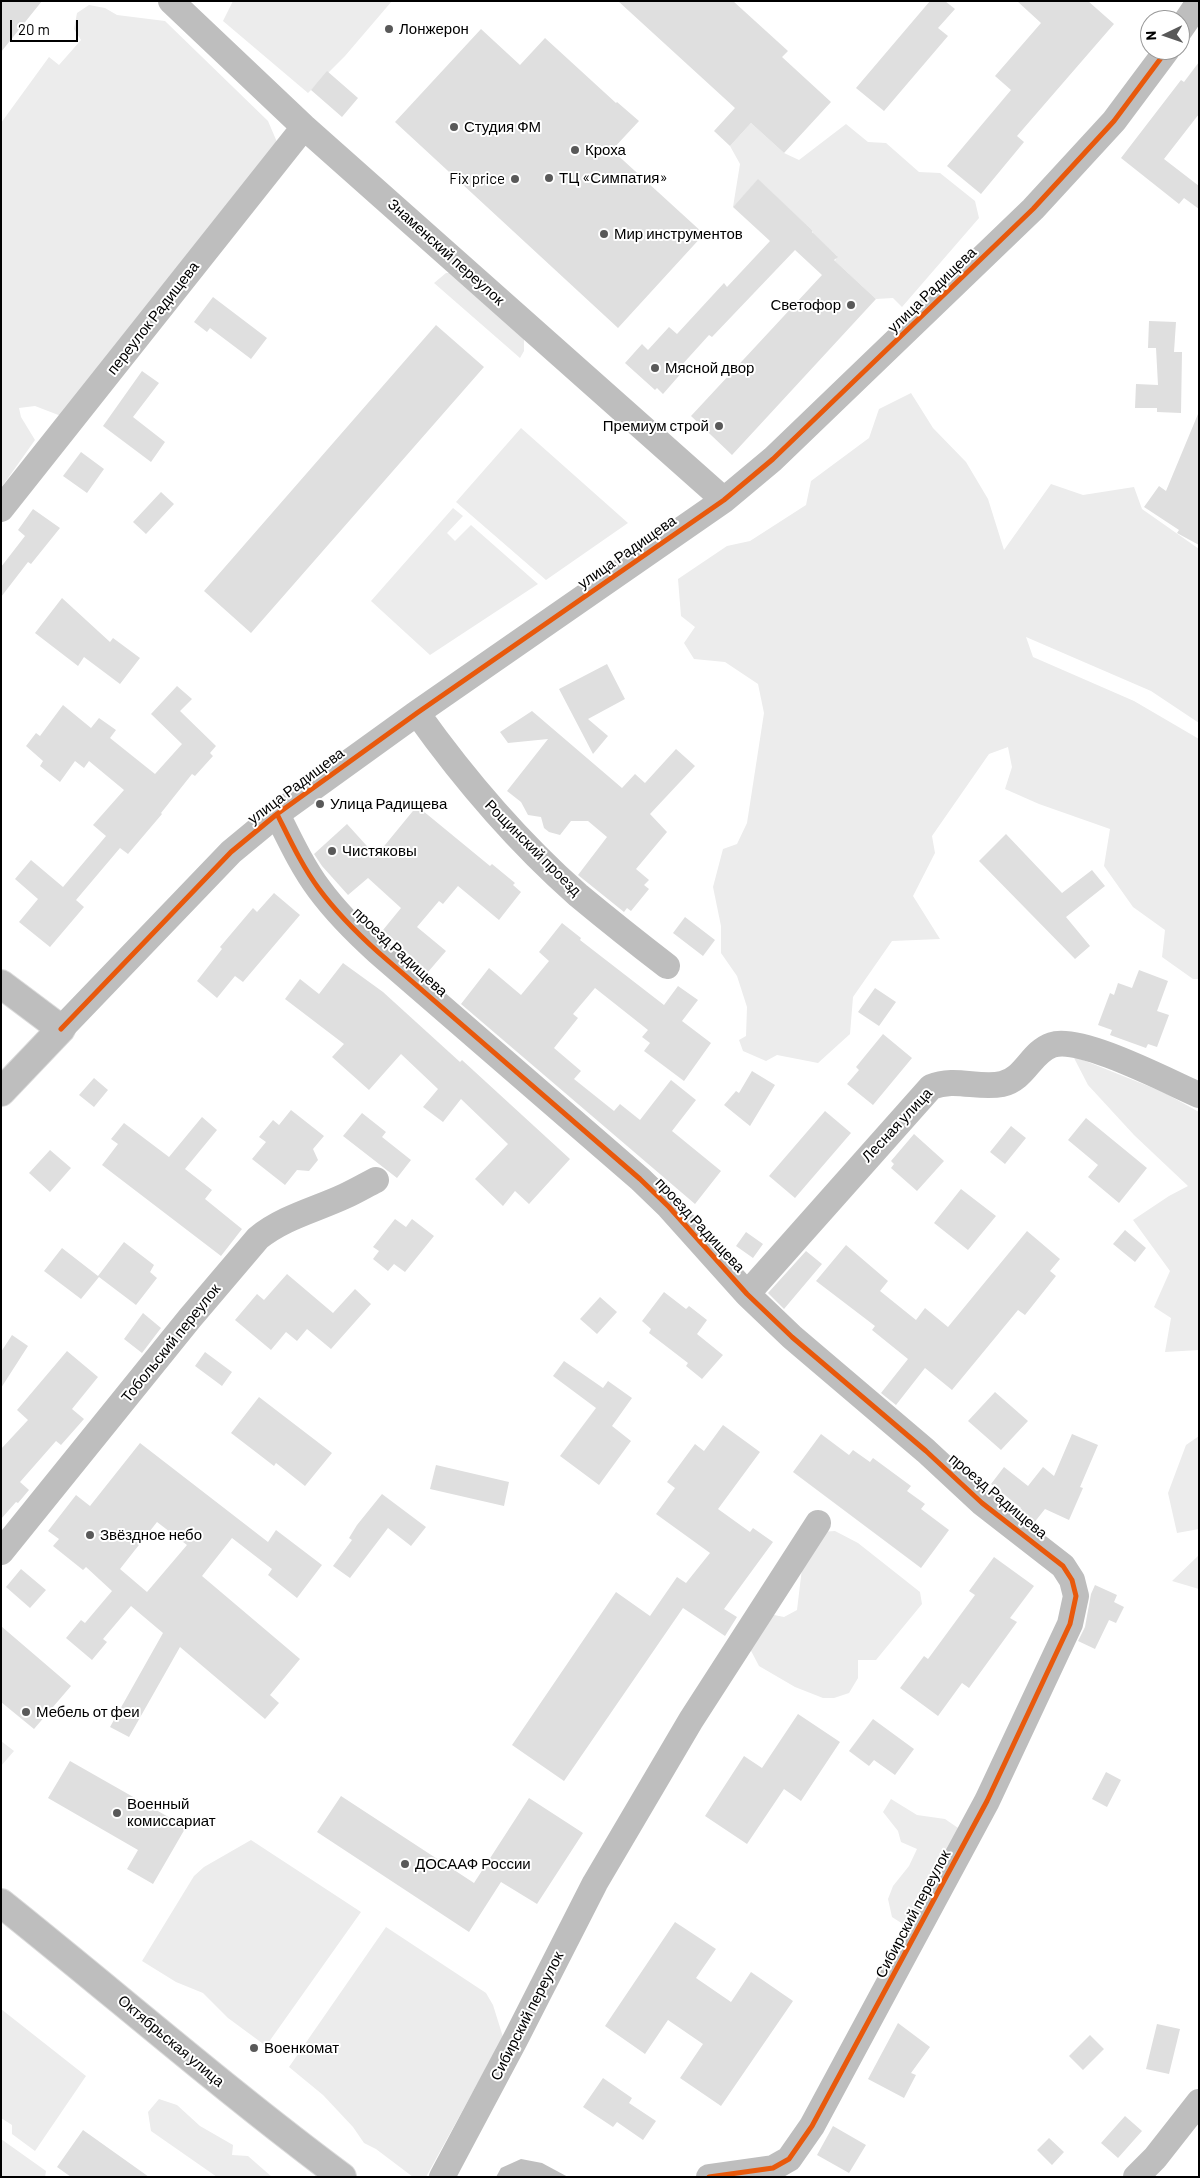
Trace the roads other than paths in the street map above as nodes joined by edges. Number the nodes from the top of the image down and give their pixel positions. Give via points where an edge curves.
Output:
1 (170, 1) edge
2 (1199, 2) edge
3 (1190, 15) edge
4 (1160, 60) edge
5 (304, 127) junction
6 (724, 500) junction
7 (1, 509) edge
8 (417, 713) junction
9 (278, 814) junction
10 (666, 966) dead end
11 (1, 984) edge
12 (61, 1029) junction
13 (1, 1092) edge
14 (1199, 1095) edge
15 (376, 1180) dead end
16 (748, 1294) junction
17 (818, 1523) dead end
18 (1, 1552) edge
19 (1076, 1596) joint
20 (1, 1903) edge
21 (1199, 2102) edge
22 (342, 2177) edge
23 (442, 2177) edge
24 (709, 2177) edge
25 (1136, 2177) edge

1 - 5 street, Знаменский переулок
2 - 3 street
4 - 6 street, улица Радищева via 1114,121 1033,210 826,410
5 - 6 street, Знаменский переулок
5 - 7 street, переулок Радищева
6 - 8 street, улица Радищева
8 - 9 street, улица Радищева
8 - 10 street, Рощинский проезд via 502,820 576,893
9 - 12 street, улица Радищева via 231,852
9 - 16 street, проезд Радищева via 299,858 319,889 349,924 640,1178
11 - 12 main road
12 - 13 main road, улица Радищева
14 - 16 street, Лесная улица via 1089,1048 1066,1043 1043,1050 1020,1076 1002,1084 953,1082 931,1087
15 - 18 street, Тобольский переулок via 289,1218 258,1238
16 - 19 street, проезд Радищева via 792,1338 926,1451 982,1503 1063,1566 1072,1580
17 - 23 street, Сибирский переулок via 691,1720 594,1883
19 - 24 street, Сибирский переулок via 1070,1624 987,1801 812,2126 789,2159 773,2168
20 - 22 main road, Октябрьская улица
21 - 25 street

